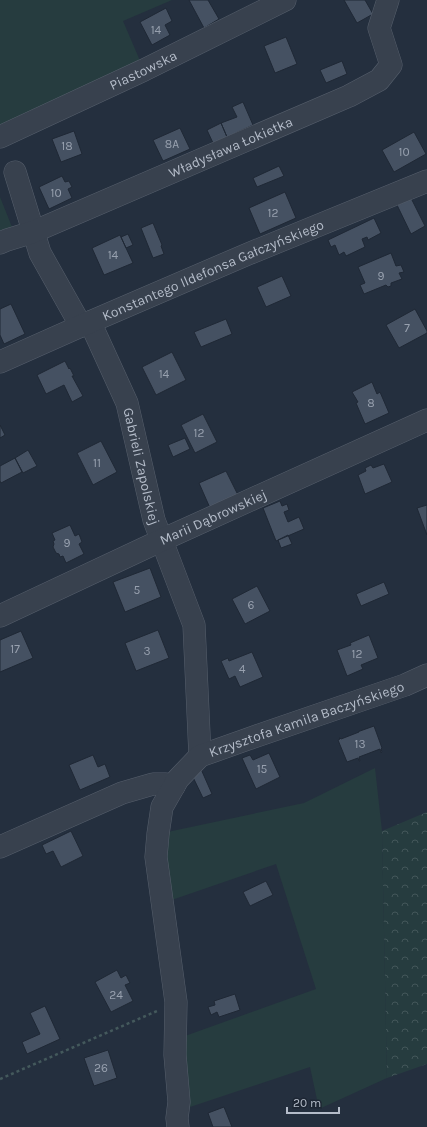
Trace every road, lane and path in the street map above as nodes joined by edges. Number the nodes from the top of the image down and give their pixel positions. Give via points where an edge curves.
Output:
1 (285, 0) edge
2 (388, 0) edge
3 (0, 137) edge
4 (15, 172) dead end
5 (426, 185) edge
6 (33, 232) junction
7 (0, 243) edge
8 (85, 324) junction
9 (0, 362) edge
10 (427, 420) edge
11 (162, 540) junction
12 (0, 616) edge
13 (427, 675) edge
14 (200, 756) junction
15 (174, 786) junction
16 (0, 847) edge
17 (176, 1002) junction
18 (0, 1079) edge
19 (178, 1127) edge

1 - 3 street, Piastowska via 144,70
2 - 6 street, Władysława Łokietka via 379,28 391,65 379,80 349,96
4 - 6 street, Gabrieli Zapolskiej
5 - 8 street, Konstantego Ildefonsa Gałczyńskiego via 248,254
6 - 7 street, Władysława Łokietka
6 - 8 street, Gabrieli Zapolskiej via 40,253
8 - 9 street, Konstantego Ildefonsa Gałczyńskiego
8 - 11 street, Gabrieli Zapolskiej via 128,403 154,520
10 - 11 street, Marii Dąbrowskiej
11 - 12 street, Marii Dąbrowskiej
11 - 14 street, Gabrieli Zapolskiej via 194,625
13 - 14 street, Krzysztofa Kamila Baczyńskiego via 406,685
14 - 15 street, Krzysztofa Kamila Baczyńskiego
15 - 16 street via 153,784 122,793
15 - 17 street, Krzysztofa Kamila Baczyńskiego via 162,807 156,857
17 - 18 path
17 - 19 street, Krzysztofa Kamila Baczyńskiego

